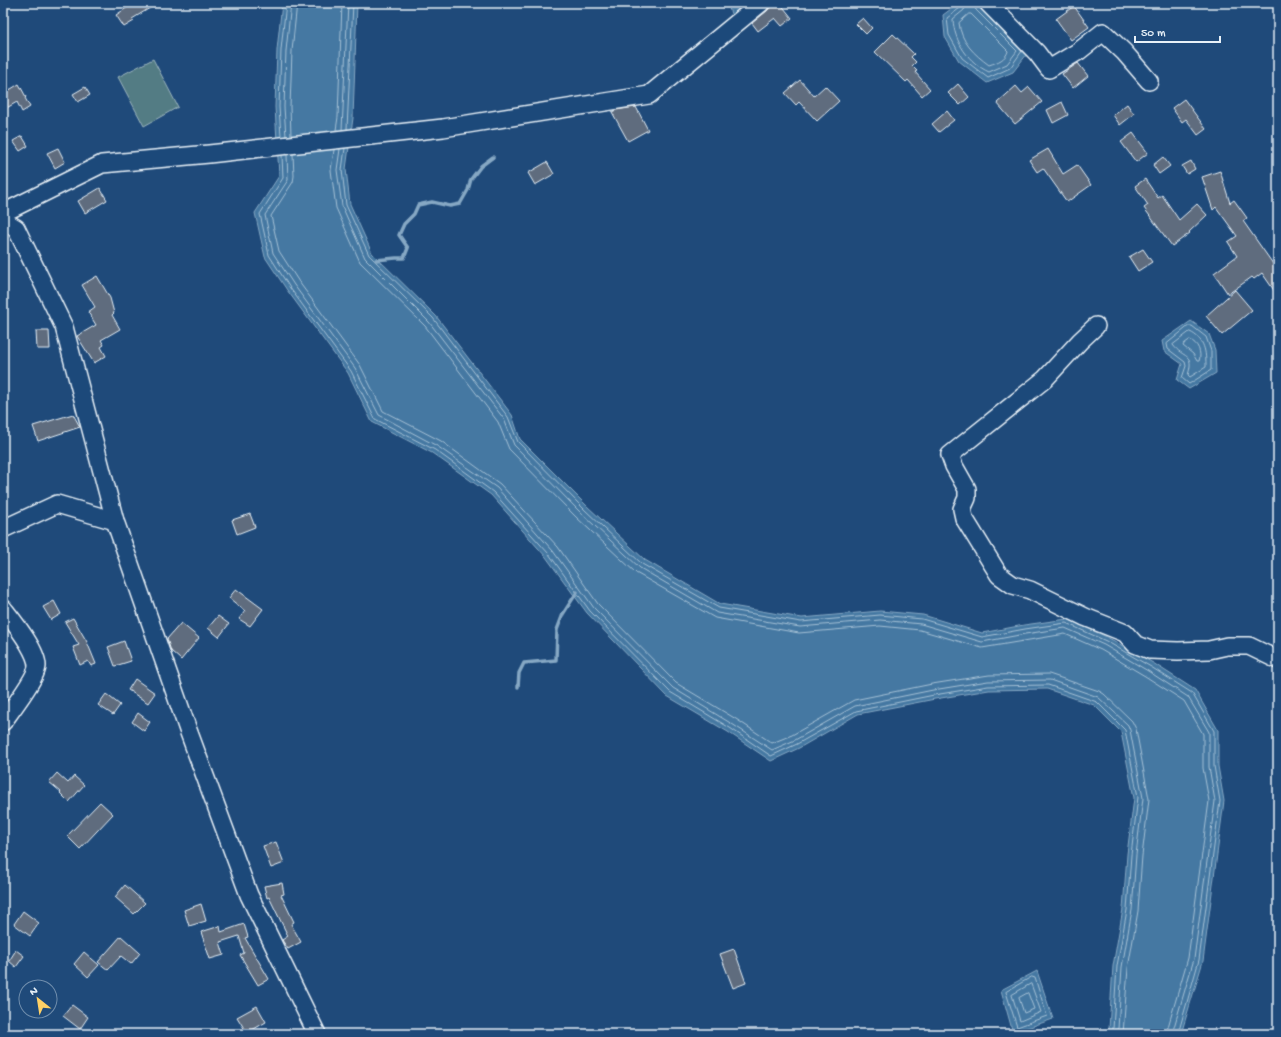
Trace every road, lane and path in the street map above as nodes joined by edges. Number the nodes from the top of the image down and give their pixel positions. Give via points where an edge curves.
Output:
1 (760, 3) edge
2 (988, 3) edge
3 (1149, 81) dead end
4 (3, 213) edge
5 (3, 220) edge
6 (1096, 326) dead end
7 (115, 521) junction
8 (3, 529) edge
9 (3, 608) edge
10 (1278, 660) edge
11 (3, 722) edge
12 (317, 1034) edge

1 - 4 street via 649,95 443,128 102,164
2 - 3 street via 1037,53 1049,69 1079,51 1103,32
5 - 7 street via 16,228 64,327
6 - 10 street via 1045,379 950,454 967,489 967,498 962,509 964,518 999,575 1013,585 1030,590 1125,634 1135,644 1150,650 1178,651 1249,646
7 - 8 street via 57,504
7 - 12 street via 249,895
9 - 11 street via 32,649 37,667 31,681

